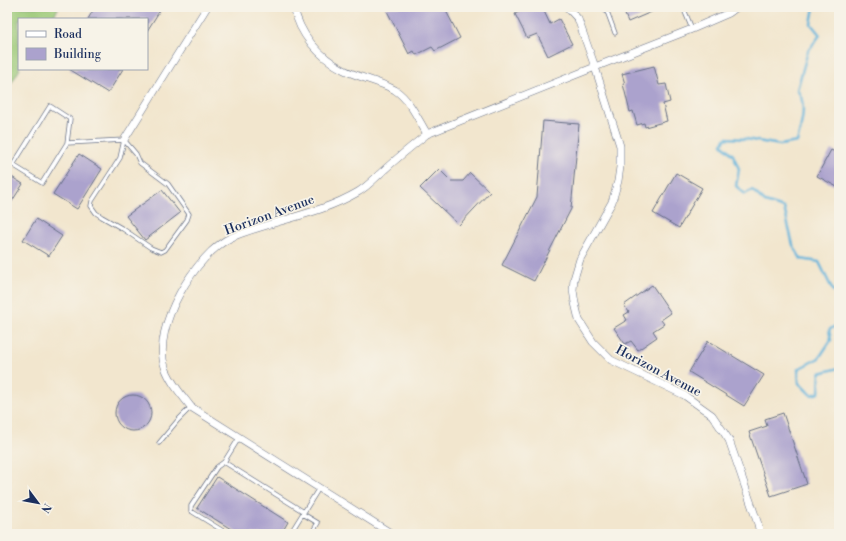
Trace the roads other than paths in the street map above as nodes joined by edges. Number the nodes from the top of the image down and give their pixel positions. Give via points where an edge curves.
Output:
1 (207, 7) edge
2 (294, 7) edge
3 (567, 7) edge
4 (604, 7) edge
5 (683, 7) edge
6 (737, 7) edge
7 (692, 29) junction
8 (615, 33) dead end
9 (595, 67) junction
10 (427, 134) junction
11 (124, 140) junction
12 (68, 143) junction
13 (191, 407) junction
14 (239, 438) junction
15 (160, 443) dead end
16 (224, 462) junction
17 (319, 488) junction
18 (303, 513) junction
19 (228, 534) edge
20 (290, 534) edge
21 (311, 534) edge
22 (392, 534) edge
23 (760, 534) edge

1 - 11 street
2 - 10 street via 307,38 323,56 343,69 395,90 407,101
3 - 9 street via 578,19
4 - 8 lane
5 - 7 lane
6 - 7 street, Horizon Avenue
7 - 9 street, Horizon Avenue
9 - 10 street, Horizon Avenue
9 - 23 street, Horizon Avenue via 620,146 620,167 612,202 576,270 573,290 579,320 593,342 611,360 684,395 712,414 729,440
10 - 13 street, Horizon Avenue via 359,192 309,213 231,238 205,258 174,305 163,335 164,366
11 - 11 lane via 140,163 168,184 189,214 165,250 161,252 102,217 91,206 120,158
11 - 12 lane
12 - 12 lane via 42,183 12,165 50,106 70,119
13 - 14 street, Horizon Avenue
13 - 15 lane
14 - 16 lane
14 - 17 street, Horizon Avenue
16 - 18 lane
16 - 19 lane via 216,467 191,506 191,511
17 - 18 lane
17 - 22 street, Horizon Avenue
18 - 20 lane
18 - 21 lane via 318,523

